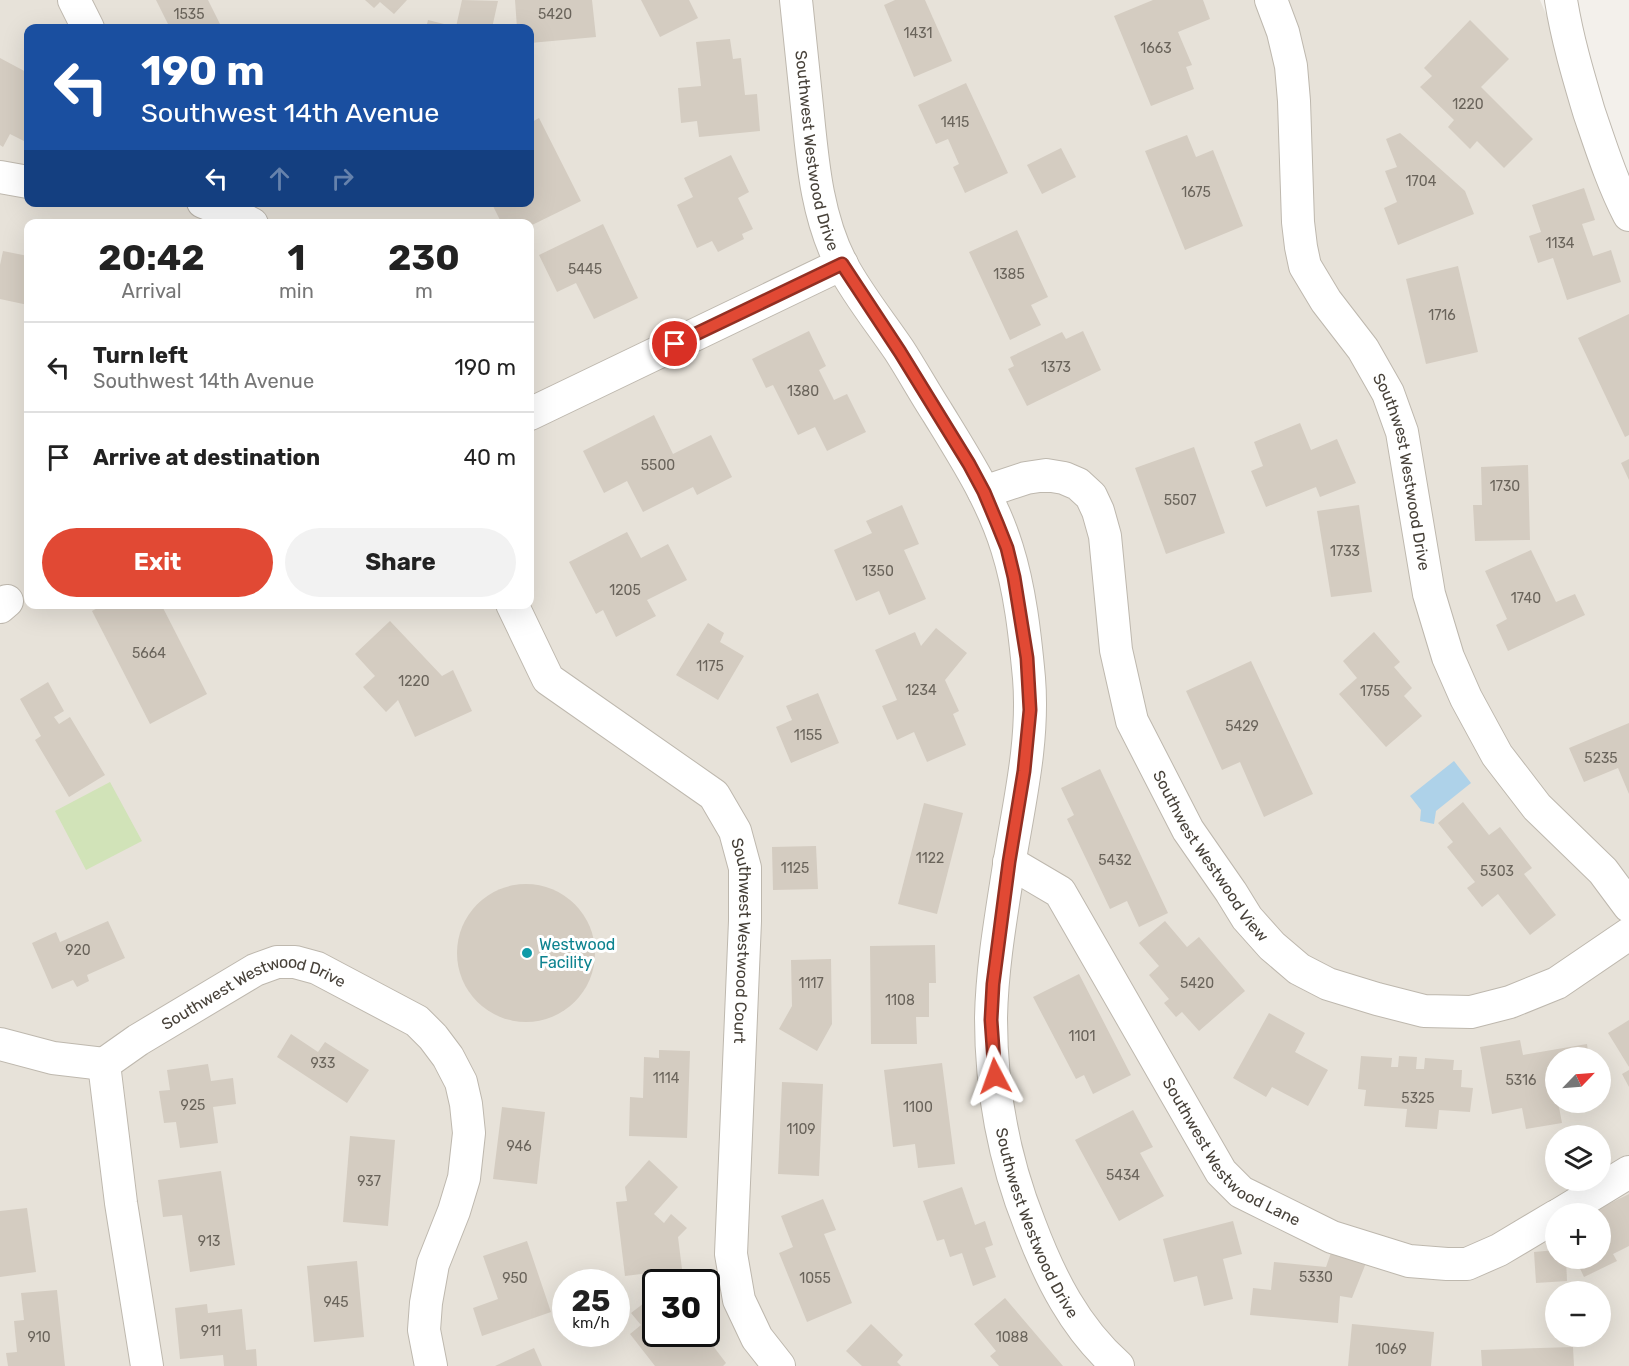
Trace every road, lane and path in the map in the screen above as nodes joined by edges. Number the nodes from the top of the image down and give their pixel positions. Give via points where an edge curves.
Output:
1 (74, 0) edge
2 (796, 0) edge
3 (1271, 0) edge
4 (1561, 0) edge
5 (86, 24) edge
6 (0, 177) edge
7 (24, 181) edge
8 (216, 207) edge
9 (1629, 215) edge
10 (242, 219) edge
11 (842, 264) junction
12 (534, 412) edge
13 (984, 492) junction
14 (514, 609) edge
15 (1009, 862) junction
16 (1629, 906) edge
17 (1629, 934) edge
18 (0, 1044) edge
19 (104, 1064) junction
20 (1629, 1172) edge
21 (1578, 1203) edge
22 (1545, 1223) edge
23 (147, 1366) edge
24 (431, 1366) edge
25 (779, 1366) edge
26 (1118, 1366) edge

1 - 5 street
2 - 11 street, Southwest Westwood Drive via 813,162 826,225
3 - 16 street, Southwest Westwood Drive via 1291,66 1298,222 1305,266 1363,349 1388,393 1402,432 1429,594 1448,657 1503,764 1537,807 1603,871
4 - 9 street via 1569,42 1600,146
6 - 7 street
8 - 10 street
11 - 12 street
11 - 13 street, Southwest Westwood Drive
13 - 15 street, Southwest Westwood Drive via 1012,567 1029,676 1029,731
13 - 17 street, Southwest Westwood View via 1046,475 1078,484 1091,496 1105,536 1116,650 1132,721 1188,830 1247,918 1299,969 1328,984 1387,1002 1424,1011 1471,1012 1557,983
14 - 25 street, Southwest Westwood Court via 548,680 714,795 735,831 746,868 731,1254 739,1300 757,1338
15 - 22 street, Southwest Westwood Lane via 1060,891 1221,1172 1241,1192 1332,1237 1409,1261 1467,1263 1498,1251
15 - 26 street, Southwest Westwood Drive via 991,1020 996,1096 1006,1146 1024,1212 1052,1278 1082,1326
18 - 19 street via 52,1058
19 - 23 street
19 - 24 street, Southwest Westwood Drive via 255,970 278,962 317,968 417,1021 448,1057 461,1082 469,1133 464,1178 433,1264 426,1303 424,1330
20 - 21 street

